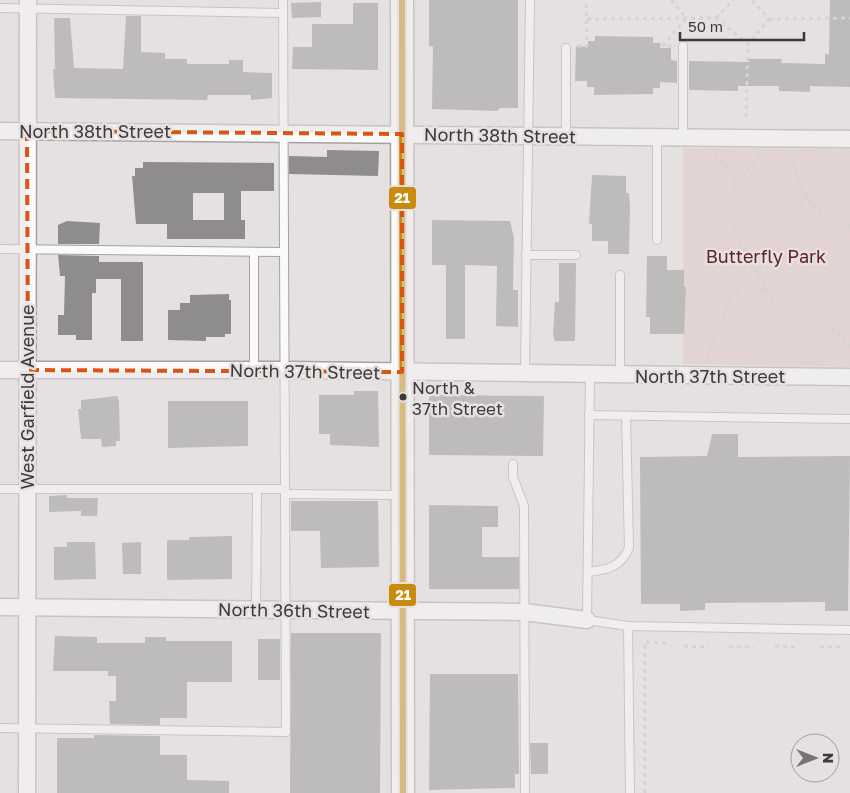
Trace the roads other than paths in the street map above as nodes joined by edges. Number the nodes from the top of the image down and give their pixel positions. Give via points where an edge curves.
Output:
1 (283, 0) edge
2 (402, 0) edge
3 (530, 0) edge
4 (28, 4) edge
5 (0, 8) edge
6 (283, 14) junction
7 (683, 46) dead end
8 (566, 48) road end
9 (0, 131) edge
10 (27, 131) junction
11 (284, 133) junction
12 (402, 134) junction
13 (528, 136) junction
14 (566, 136) junction
15 (657, 137) junction
16 (683, 137) junction
17 (850, 138) edge
18 (657, 240) dead end
19 (0, 249) edge
20 (26, 250) junction
21 (254, 252) junction
22 (284, 252) junction
23 (526, 255) junction
24 (576, 255) dead end
25 (620, 275) dead end
26 (0, 370) edge
27 (28, 370) junction
28 (254, 370) junction
29 (284, 370) junction
30 (402, 372) junction
31 (525, 373) junction
32 (590, 375) junction
33 (620, 375) junction
34 (850, 377) edge
35 (589, 415) junction
36 (626, 416) junction
37 (850, 419) edge
38 (513, 464) dead end
39 (0, 489) edge
40 (28, 490) junction
41 (257, 491) junction
42 (285, 492) junction
43 (403, 495) junction
44 (588, 572) junction
45 (0, 607) edge
46 (28, 607) junction
47 (256, 610) junction
48 (287, 610) junction
49 (404, 611) junction
50 (524, 612) junction
51 (587, 620) junction
52 (628, 626) junction
53 (850, 630) edge
54 (0, 728) edge
55 (27, 728) junction
56 (26, 793) edge
57 (403, 793) edge
58 (525, 793) edge
59 (630, 793) edge

1 - 6 lane
2 - 12 main road
3 - 13 lane
4 - 5 lane
4 - 6 lane
4 - 10 street, West Garfield Avenue
6 - 11 lane
7 - 16 lane
8 - 14 lane
9 - 10 street, North 38th Street
10 - 11 street, North 38th Street
10 - 20 street, West Garfield Avenue
11 - 12 street, North 38th Street
11 - 22 lane
12 - 13 street, North 38th Street
12 - 30 main road
13 - 14 street, North 38th Street
13 - 23 lane
14 - 15 street, North 38th Street
15 - 16 street, North 38th Street
15 - 18 lane
16 - 17 street, North 38th Street
19 - 20 lane
20 - 21 lane
20 - 27 street, West Garfield Avenue
21 - 22 lane
21 - 28 lane
22 - 29 lane
23 - 24 lane
23 - 31 lane
25 - 33 lane
26 - 27 street, North 37th Street
27 - 28 street, North 37th Street
27 - 40 street, West Garfield Avenue
28 - 29 street, North 37th Street
29 - 30 street, North 37th Street
29 - 42 lane
30 - 31 street, North 37th Street
30 - 43 main road
31 - 32 street, North 37th Street
32 - 33 street, North 37th Street
32 - 35 lane
33 - 34 street, North 37th Street
35 - 36 lane
35 - 44 lane
36 - 37 lane
36 - 44 lane via 629,548 625,558 616,566
38 - 50 lane via 513,477 524,506
39 - 40 lane
40 - 41 lane
40 - 46 street, West Garfield Avenue
41 - 42 lane
41 - 47 lane
42 - 43 lane
42 - 48 lane
43 - 49 main road
44 - 51 lane
45 - 46 street, North 36th Street
46 - 47 street, North 36th Street
46 - 55 street, West Garfield Avenue
47 - 48 street, North 36th Street
48 - 49 street, North 36th Street
48 - 55 lane via 286,732
49 - 50 street, North 36th Street
49 - 57 main road
50 - 51 street, North 36th Street
50 - 58 lane
51 - 52 lane
52 - 53 lane
52 - 59 lane
54 - 55 lane
55 - 56 street, West Garfield Avenue

